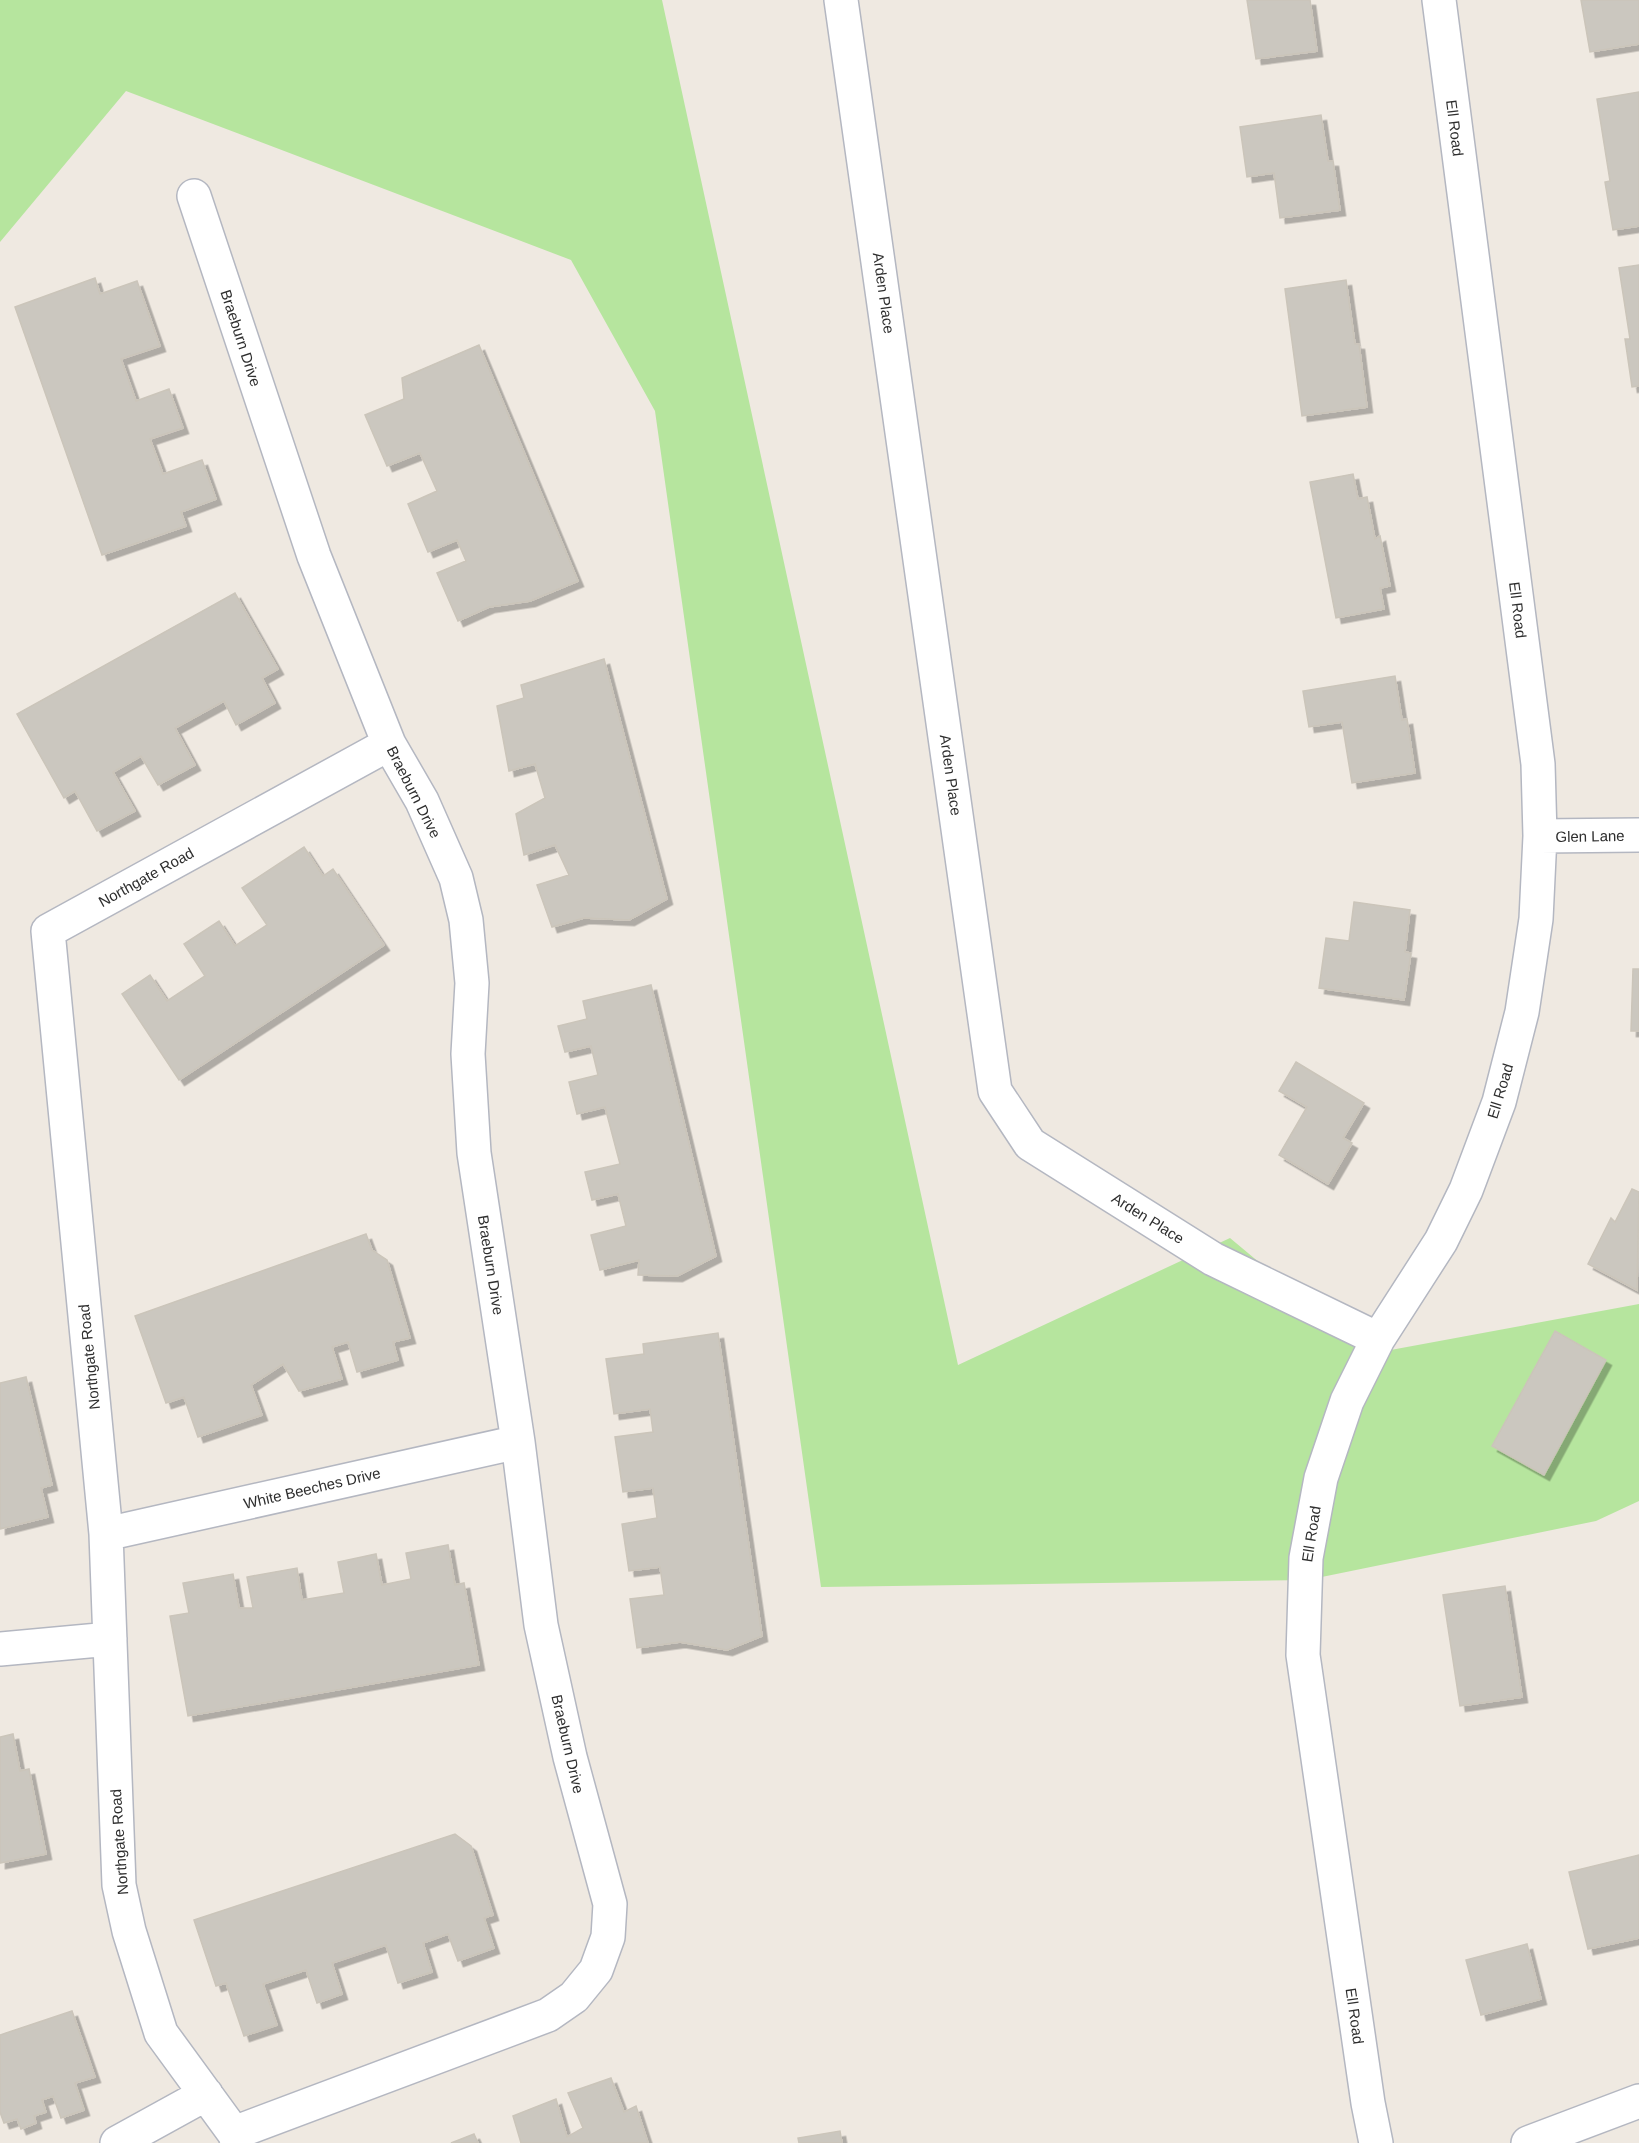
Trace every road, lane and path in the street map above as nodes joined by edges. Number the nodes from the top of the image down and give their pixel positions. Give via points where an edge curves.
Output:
1 (840, 0) edge
2 (1439, 0) edge
3 (194, 196) dead end
4 (389, 744) junction
5 (1639, 835) edge
6 (1540, 836) junction
7 (1378, 1339) junction
8 (518, 1442) junction
9 (106, 1534) junction
10 (110, 1639) junction
11 (0, 1649) edge
12 (206, 2094) junction
13 (1639, 2101) edge
14 (236, 2138) edge
15 (117, 2143) edge
16 (1376, 2143) edge
17 (1528, 2143) edge

1 - 7 street, Arden Place via 995,1092 1030,1144 1213,1259
2 - 6 street, Ell Road via 1538,764
3 - 4 street, Braeburn Drive via 314,556
4 - 8 street, Braeburn Drive via 422,801 456,878 466,920 472,983 468,1054 474,1153
4 - 9 street, Northgate Road via 48,931
5 - 6 street, Glen Lane
6 - 7 street, Ell Road via 1536,919 1524,1000 1499,1102 1442,1241
7 - 16 street, Ell Road via 1347,1401 1321,1478 1306,1558 1302,1654
8 - 9 street, White Beeches Drive
8 - 14 street, Braeburn Drive via 541,1625 570,1757 610,1904 608,1937 596,1970 574,1997 548,2015
9 - 10 street, Northgate Road
10 - 11 street
10 - 12 street, Northgate Road via 119,1885 161,2033
12 - 14 street, Northgate Road
12 - 15 street
13 - 17 street

